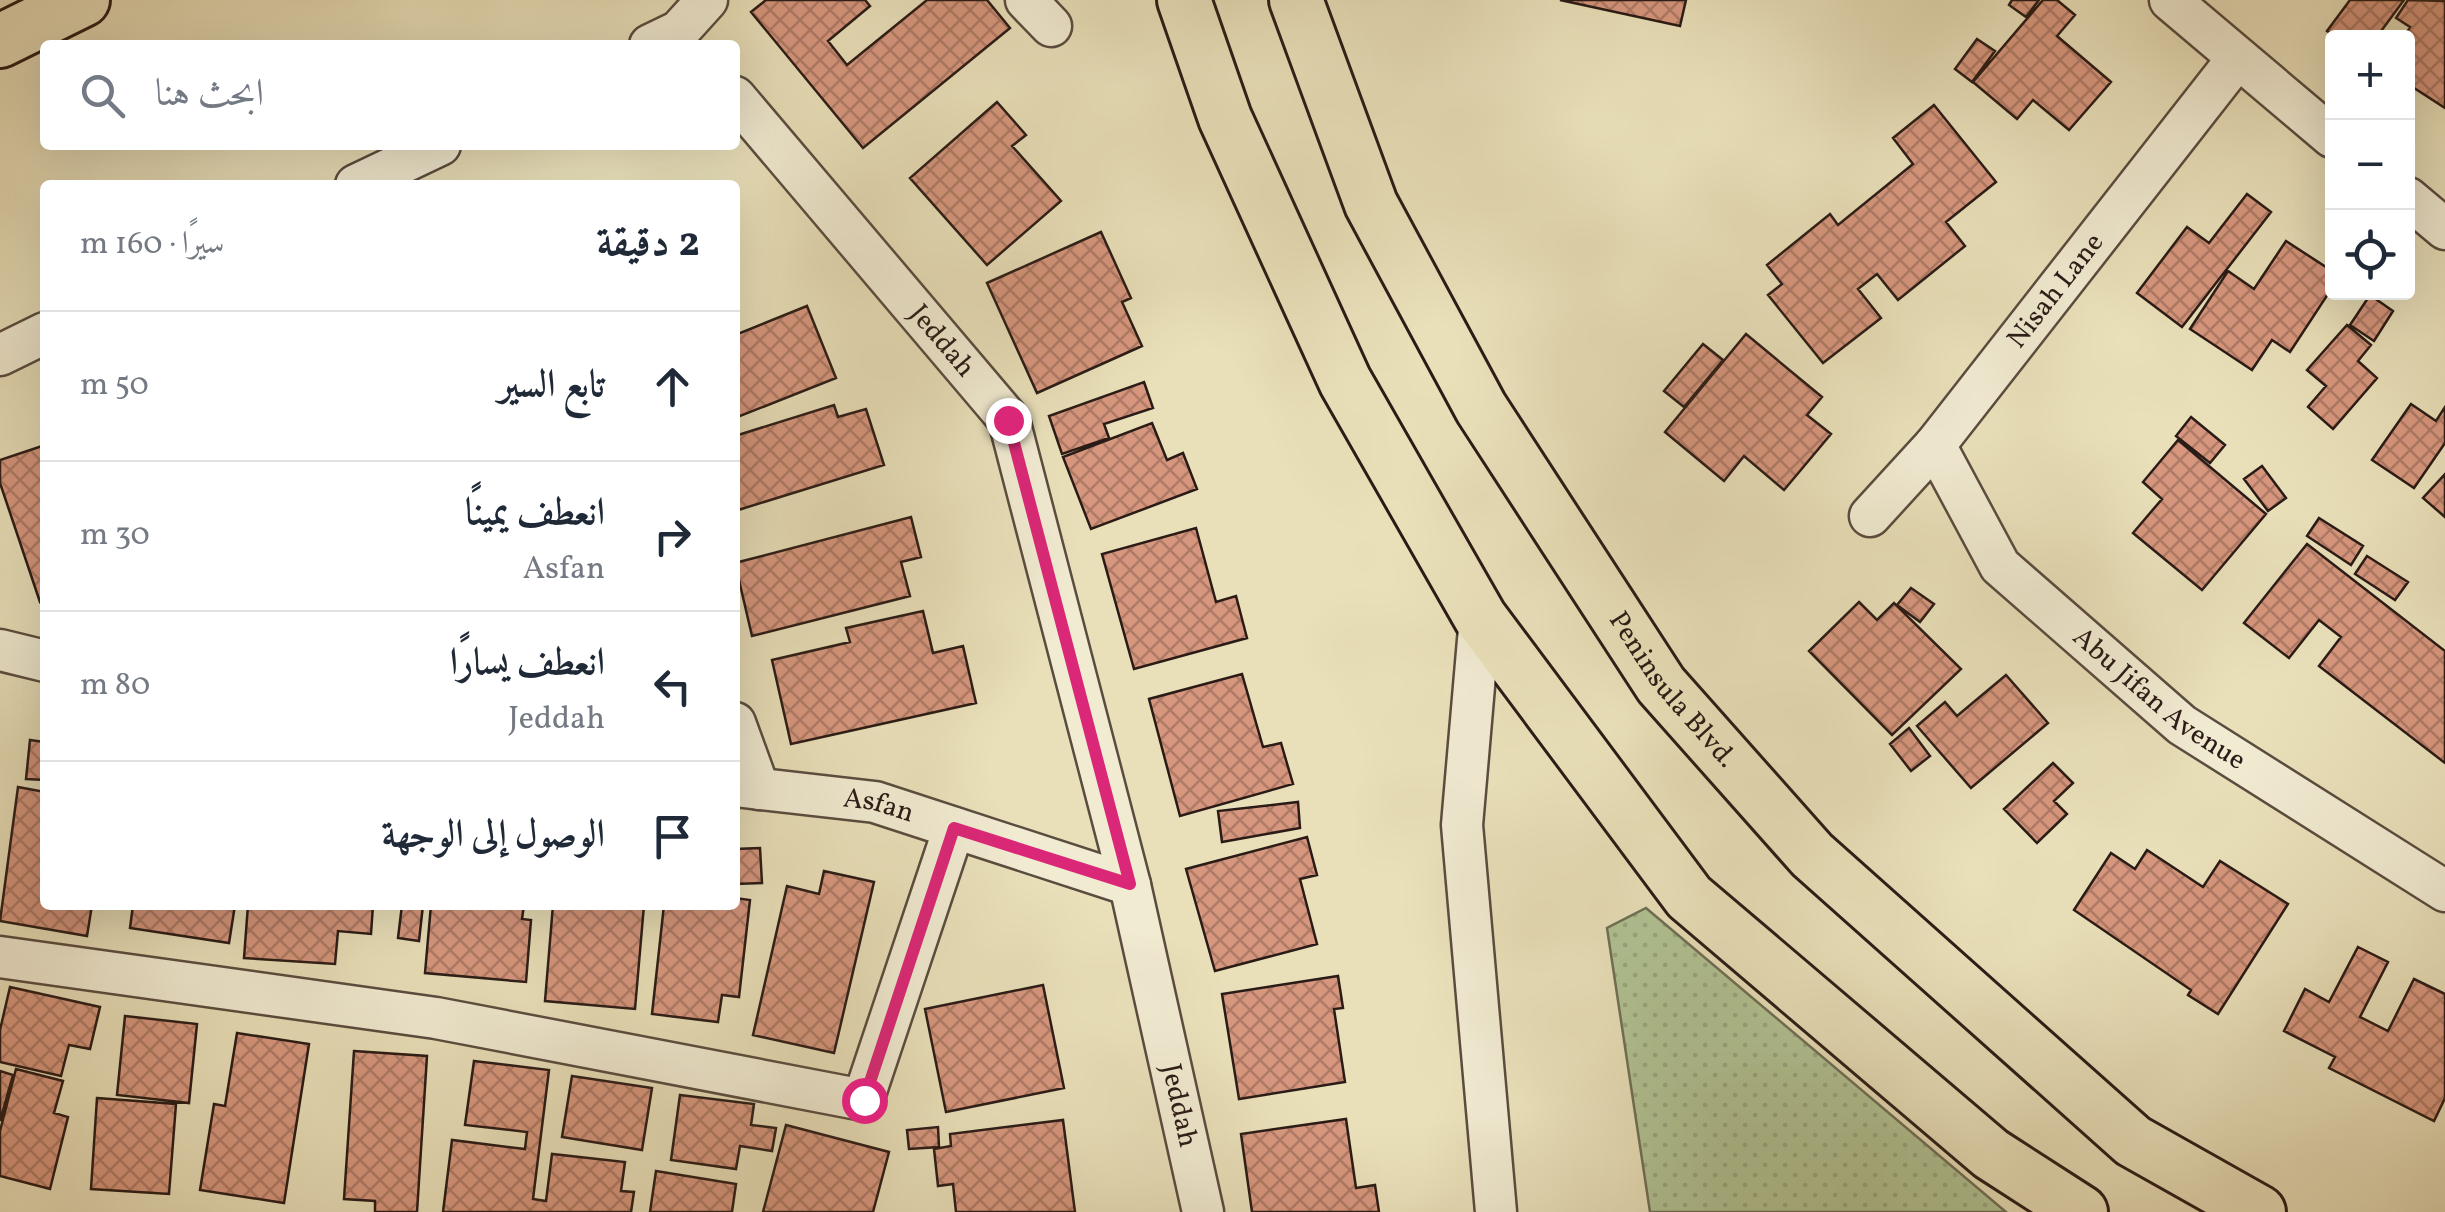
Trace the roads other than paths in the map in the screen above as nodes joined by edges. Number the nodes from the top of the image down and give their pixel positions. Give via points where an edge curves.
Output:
1 (18, 0) edge
2 (83, 0) edge
3 (707, 0) edge
4 (1184, 0) edge
5 (1296, 0) edge
6 (2170, 0) edge
7 (0, 9) edge
8 (671, 30) edge
9 (0, 41) edge
10 (2237, 59) junction
11 (740, 103) edge
12 (2325, 131) edge
13 (430, 150) edge
14 (366, 180) edge
15 (2415, 204) edge
16 (2445, 229) edge
17 (40, 336) edge
18 (0, 355) edge
19 (1935, 445) junction
20 (1870, 516) dead end
21 (1480, 617) junction
22 (0, 650) edge
23 (40, 660) edge
24 (740, 750) edge
25 (747, 788) edge
26 (954, 828) junction
27 (1130, 884) junction
28 (2445, 891) edge
29 (0, 958) edge
30 (1204, 1212) edge
31 (1496, 1212) edge
32 (2081, 1212) edge
33 (2260, 1212) edge

1 - 7 main road
2 - 9 main road
3 - 8 street
4 - 21 main road via 1226,118 1345,381
5 - 33 main road, Peninsula Blvd. via 1371,204 1481,408 1661,685 1812,855 2133,1140
6 - 10 street
10 - 12 street
10 - 19 street, Nisah Lane
11 - 27 street, Jeddah via 1008,420
13 - 14 street
15 - 16 street
17 - 18 street
19 - 20 street, Nisah Lane
19 - 28 street, Abu Jifan Avenue via 2000,566 2042,603 2182,725
21 - 31 street via 1462,826
21 - 32 main road via 1689,897 1991,1154
22 - 23 street
24 - 25 street
25 - 26 street, Asfan via 875,802
26 - 27 street, Asfan
26 - 29 street via 864,1100 436,1018
27 - 30 street, Jeddah

